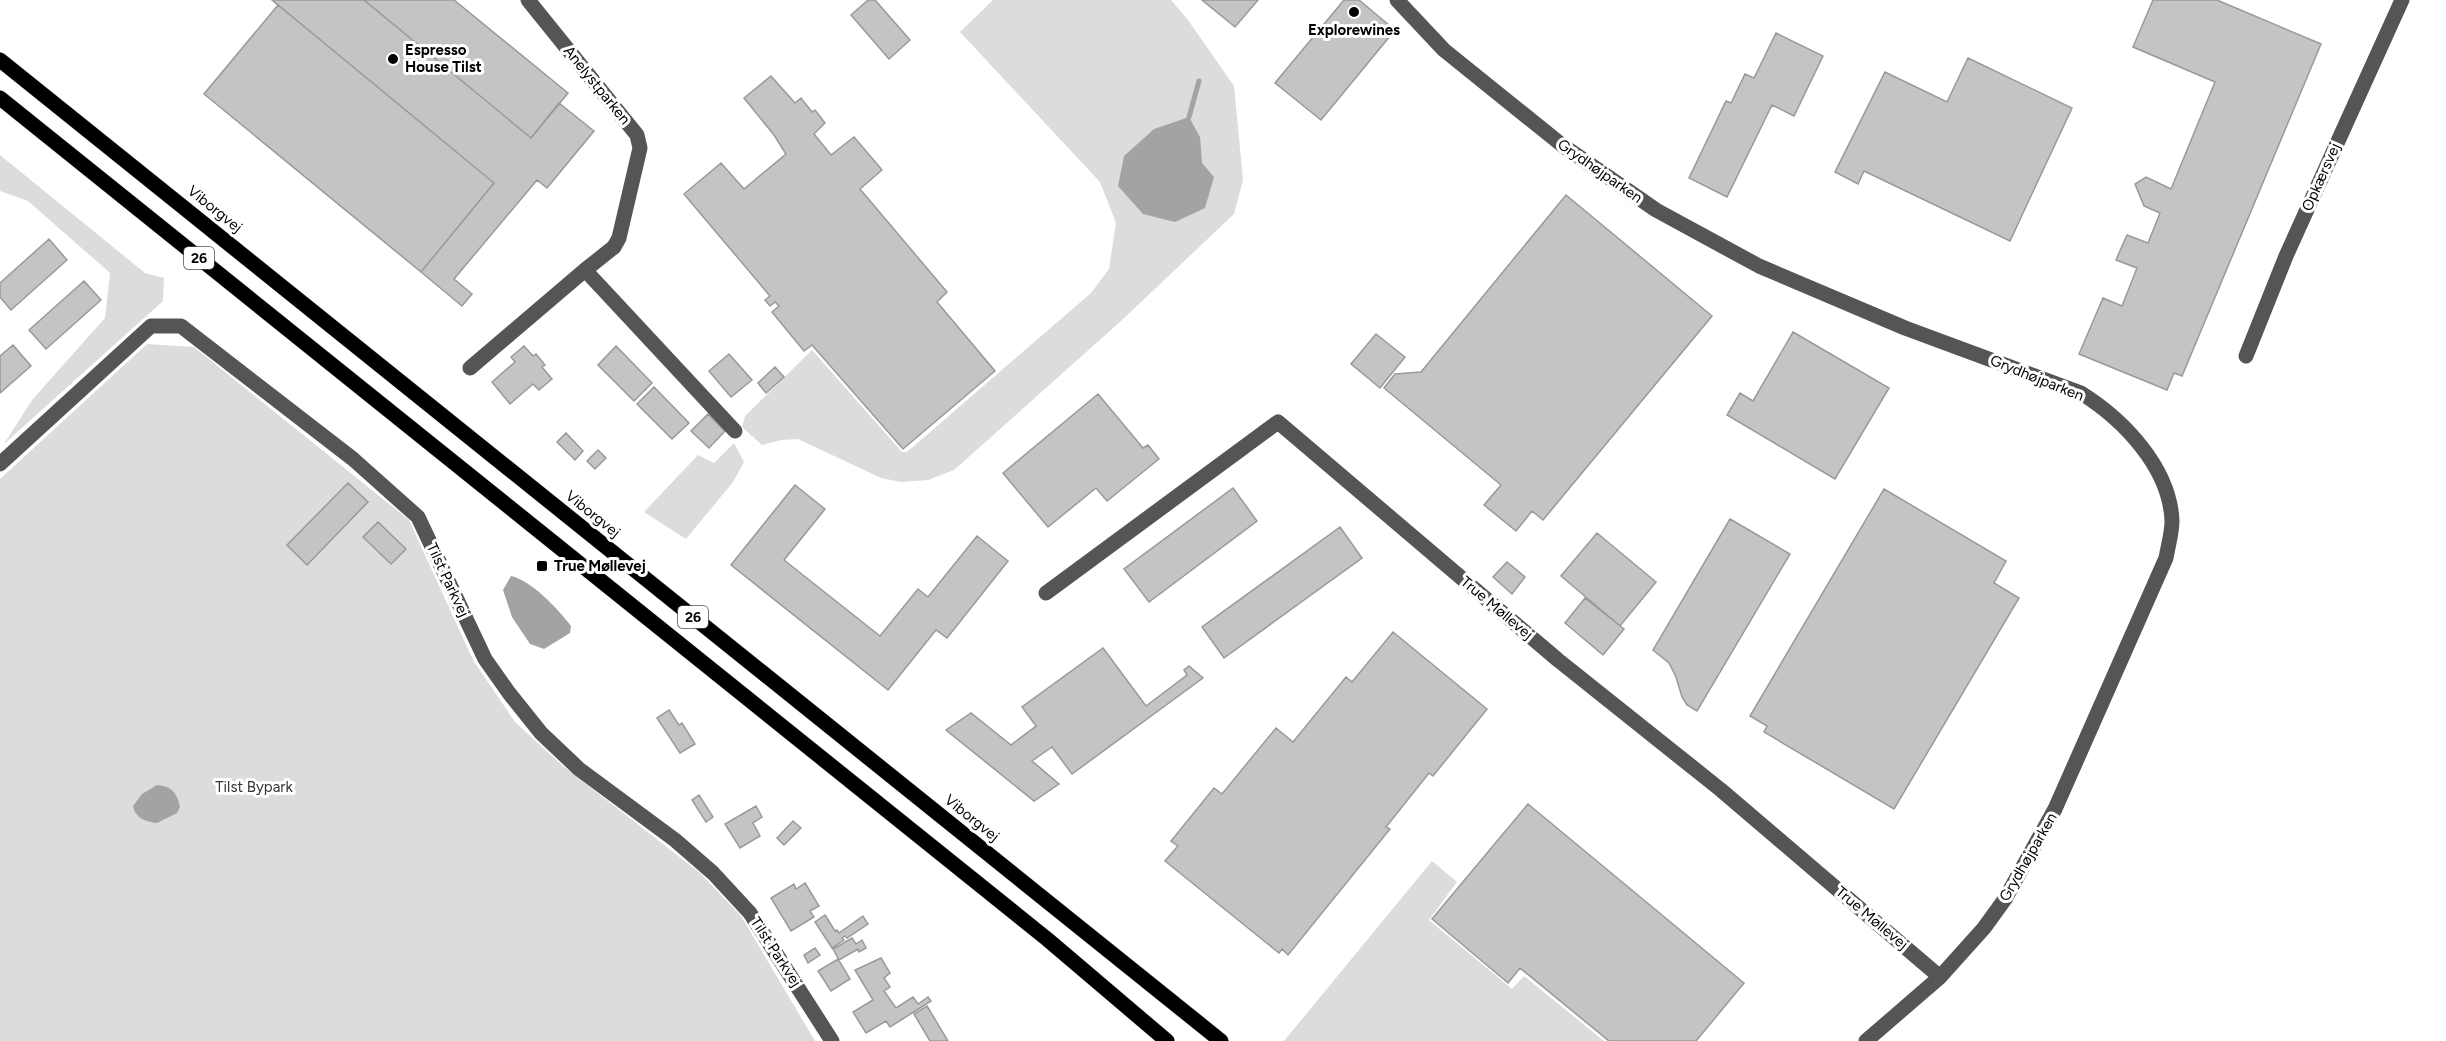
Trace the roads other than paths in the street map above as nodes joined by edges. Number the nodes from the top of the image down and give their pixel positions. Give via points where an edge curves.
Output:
1 (528, 0) edge
2 (1397, 0) edge
3 (2402, 0) edge
4 (0, 60) edge
5 (0, 98) edge
6 (585, 270) junction
7 (2246, 356) dead end
8 (470, 368) dead end
9 (735, 431) dead end
10 (0, 464) edge
11 (1046, 593) dead end
12 (1940, 977) junction
13 (832, 1041) edge
14 (1167, 1041) edge
15 (1221, 1041) edge
16 (1866, 1041) edge

1 - 6 street, Anelystparken via 637,135 640,148 619,238 614,248
2 - 12 street, Grydhøjparken via 1444,50 1562,145 1656,210 1759,266 1905,328 2081,393 2106,409 2141,445 2164,484 2172,521 2166,558 2055,809 2005,899
3 - 7 street, Opkærsvej via 2286,256
4 - 15 main road, Viborgvej / 26
5 - 14 main road, 26 via 1047,939
6 - 8 street, Anelystparken
6 - 9 street
10 - 13 street, Tilst Parkvej via 151,326 181,326 353,459 418,517 486,659 509,693 541,733 579,769 675,840 728,889 750,913
11 - 12 street, True Møllevej via 1278,422
12 - 16 street, Grydhøjparken

